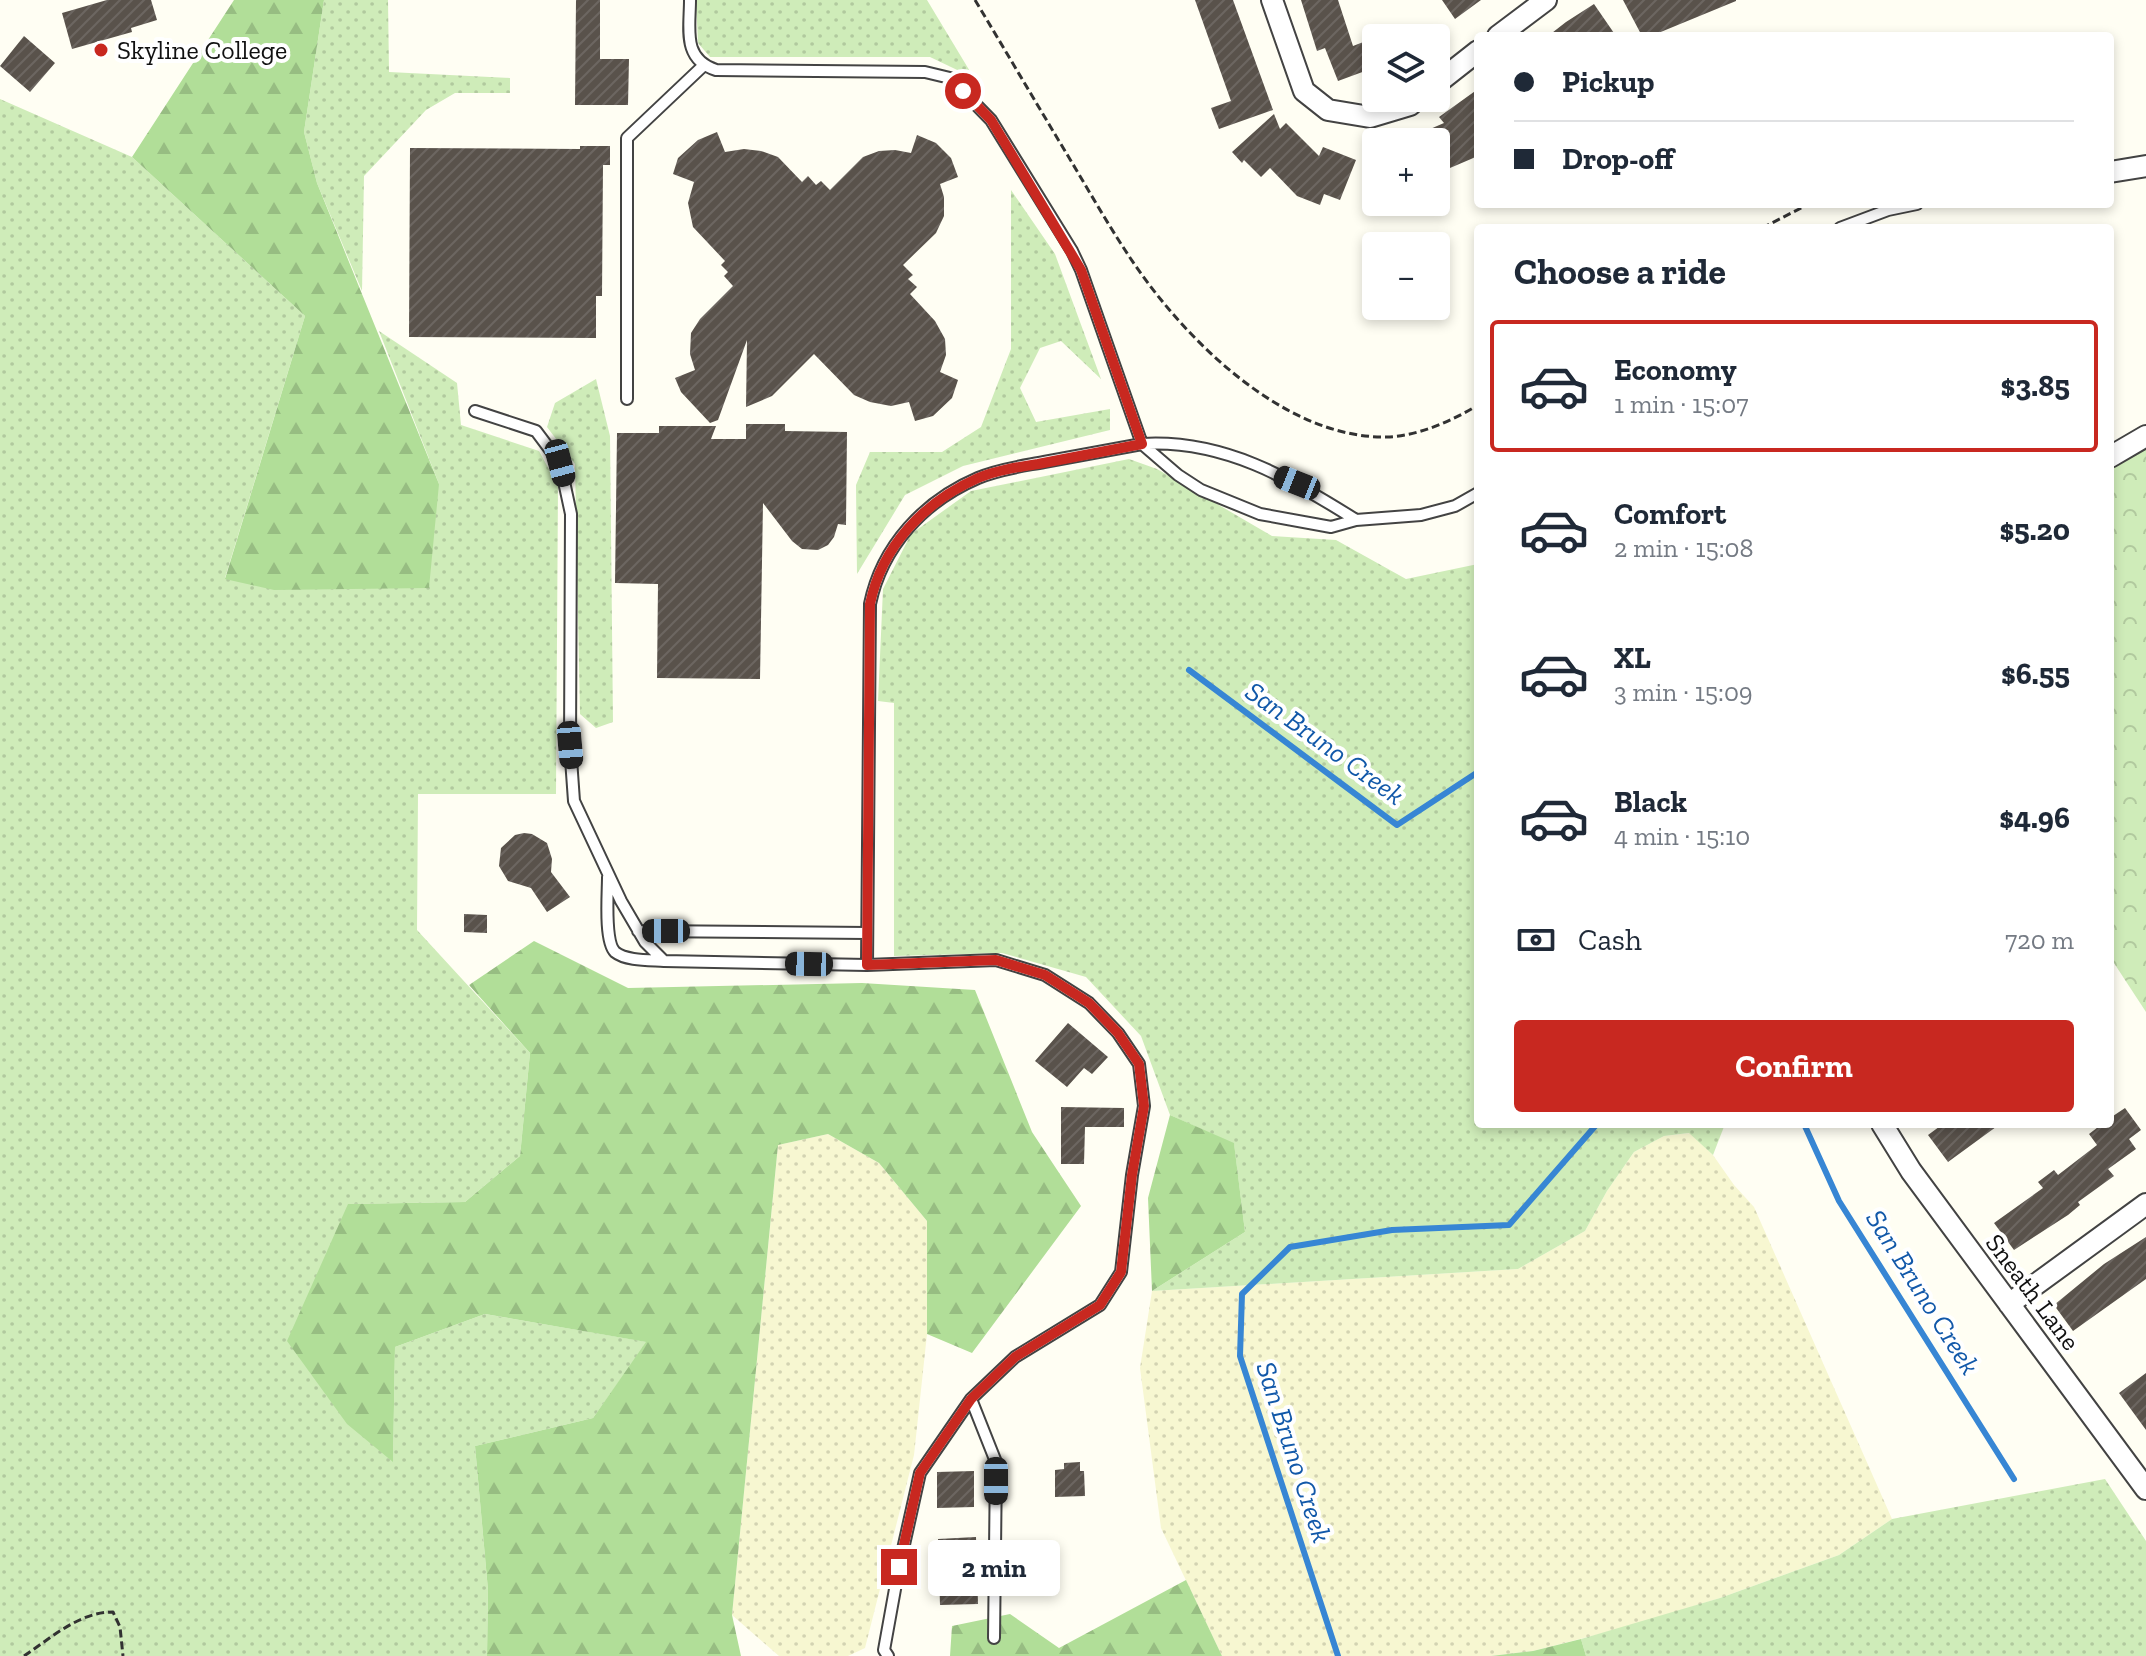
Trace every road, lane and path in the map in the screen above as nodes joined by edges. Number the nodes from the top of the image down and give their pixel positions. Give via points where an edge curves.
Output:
1 (690, 0) edge
2 (975, 0) edge
3 (1272, 0) edge
4 (1538, 2) edge
5 (1503, 32) edge
6 (1474, 54) edge
7 (703, 66) junction
8 (1450, 73) edge
9 (1387, 112) edge
10 (2146, 166) edge
11 (2114, 171) edge
12 (1801, 208) edge
13 (1898, 208) edge
14 (1770, 224) edge
15 (1851, 224) edge
16 (627, 399) dead end
17 (1474, 407) edge
18 (475, 411) dead end
19 (2146, 436) edge
20 (1142, 444) junction
21 (2114, 455) edge
22 (1474, 495) edge
23 (1356, 520) junction
24 (608, 875) junction
25 (638, 931) junction
26 (867, 933) junction
27 (664, 961) junction
28 (867, 965) junction
29 (1890, 1128) edge
30 (2146, 1204) edge
31 (2009, 1304) junction
32 (971, 1399) junction
33 (2143, 1477) edge
34 (994, 1638) dead end
35 (24, 1656) edge
36 (123, 1656) edge
37 (888, 1656) edge

1 - 7 lane via 690,43
2 - 17 path via 1126,252 1172,312 1231,371 1289,409 1356,435 1390,437 1423,430
3 - 9 street via 1304,91 1328,110 1370,117
4 - 5 street
6 - 8 street
7 - 16 lane via 627,138
7 - 20 lane via 925,72 950,78 991,120 1072,251
10 - 11 street
12 - 14 path
13 - 15 lane
18 - 24 lane via 536,431 560,463 571,514 574,801
19 - 21 street
20 - 23 lane via 1212,448 1297,483
20 - 23 lane via 1201,490 1260,514 1331,527
20 - 26 lane via 980,477 926,510 887,555 870,604
22 - 23 lane via 1421,515
24 - 25 lane
24 - 27 lane via 609,929 616,953
25 - 26 lane
25 - 27 lane
26 - 28 lane
27 - 28 lane
28 - 32 lane via 996,960 1045,975 1089,1003 1139,1064 1144,1106 1121,1272 1100,1305 1015,1357
29 - 31 street, Sneath Lane via 1911,1171
30 - 31 street
31 - 33 street, Sneath Lane
32 - 34 lane via 996,1462
32 - 37 lane via 920,1473 884,1650
35 - 36 path via 83,1618 102,1612 113,1612

